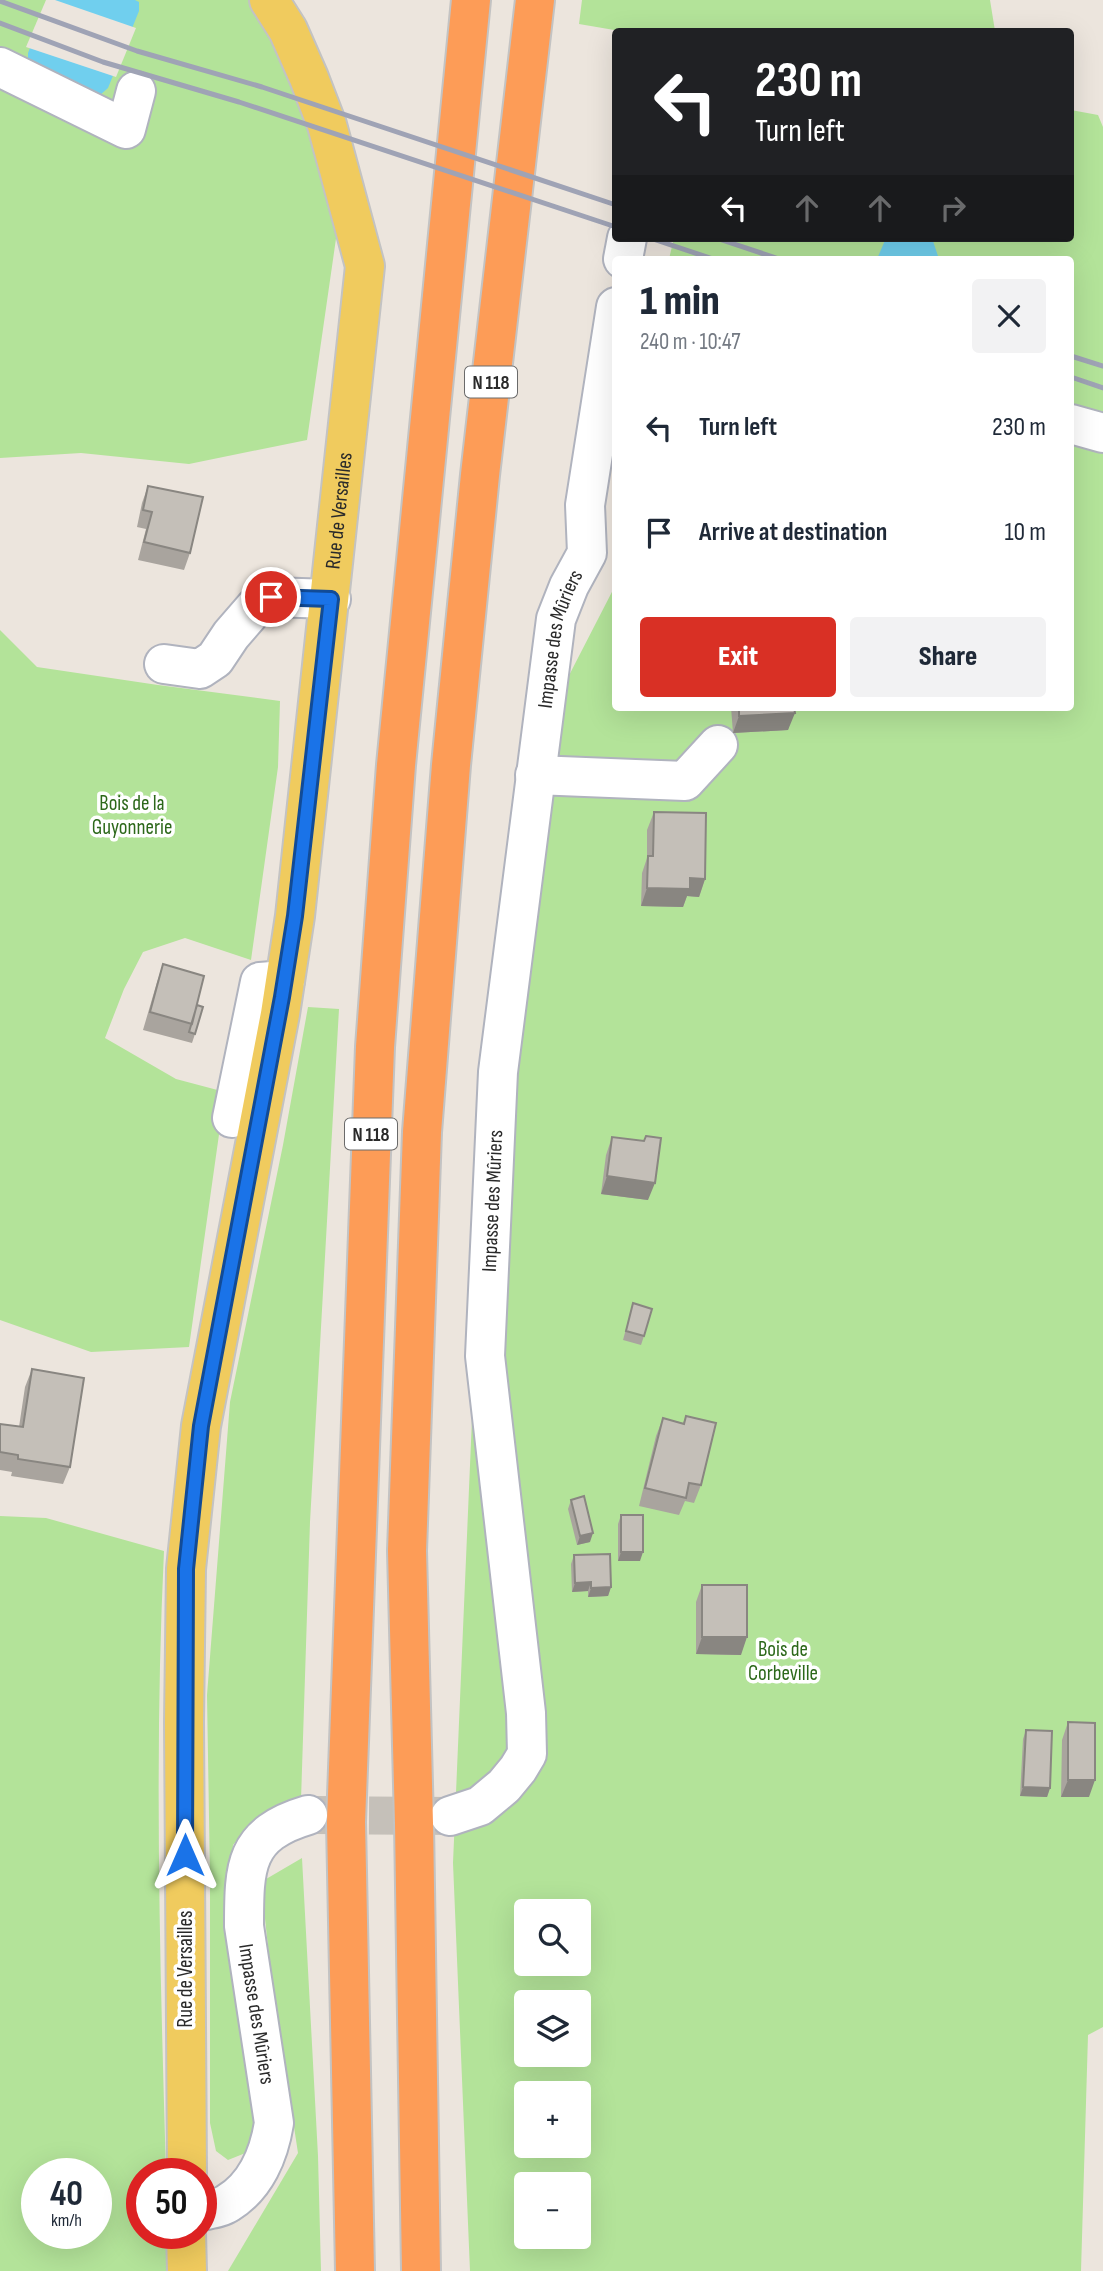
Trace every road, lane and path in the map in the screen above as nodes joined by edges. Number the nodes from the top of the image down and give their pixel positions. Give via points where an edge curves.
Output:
1 (269, 0) edge
2 (471, 0) edge
3 (535, 0) edge
4 (0, 67) edge
5 (136, 91) dead end
6 (612, 333) edge
7 (1074, 425) edge
8 (1103, 433) edge
9 (331, 599) junction
10 (164, 664) dead end
11 (718, 745) dead end
12 (535, 775) junction
13 (285, 980) junction
14 (232, 1118) dead end
15 (308, 1815) tunnel mouth
16 (450, 1816) tunnel mouth
17 (187, 2158) edge
18 (217, 2207) edge
19 (186, 2249) edge
20 (187, 2271) edge
21 (355, 2271) edge
22 (421, 2271) edge

1 - 9 main road, Rue de Versailles via 293,42 327,125 365,266
2 - 21 highway, N 118 via 396,765 374,1047 346,1822
3 - 22 highway, N 118 via 459,682 422,1132 407,1551
4 - 5 street via 126,130
6 - 12 street, Impasse des Mûriers via 585,505 587,553 556,619
7 - 8 street
9 - 10 street via 271,597 257,605 215,659 200,669
9 - 13 main road, Rue de Versailles
11 - 12 street via 685,781
12 - 16 street, Impasse des Mûriers via 498,1072 485,1356 527,1754 505,1786 480,1806
13 - 14 street via 260,982
13 - 17 main road, Rue de Versailles via 201,1426 186,1569
15 - 18 street, Impasse des Mûriers via 272,1829 253,1850 247,1865 244,1926 274,2123 258,2172 245,2190
19 - 20 main road

